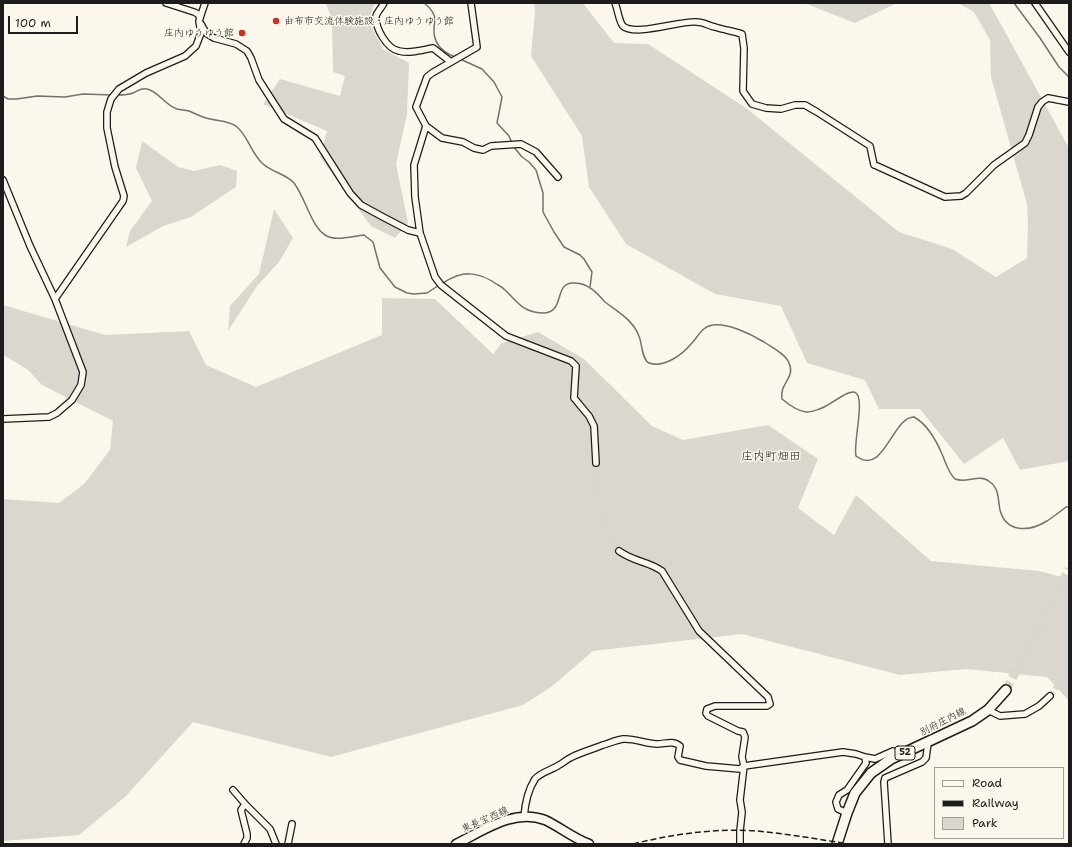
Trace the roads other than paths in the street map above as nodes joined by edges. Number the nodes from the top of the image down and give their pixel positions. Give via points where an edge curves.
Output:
1 (166, 3) edge
2 (205, 3) edge
3 (384, 3) edge
4 (471, 3) edge
5 (615, 3) edge
6 (1035, 3) edge
7 (199, 19) junction
8 (1069, 52) edge
9 (451, 62) junction
10 (1069, 102) edge
11 (426, 126) junction
12 (558, 177) dead end
13 (3, 180) edge
14 (420, 233) junction
15 (55, 299) junction
16 (3, 419) edge
17 (596, 463) tunnel mouth
18 (619, 551) tunnel mouth
19 (1006, 690) tunnel mouth
20 (1050, 696) tunnel mouth
21 (988, 710) junction
22 (928, 743) junction
23 (898, 756) junction
24 (865, 757) junction
25 (744, 766) junction
26 (233, 790) dead end
27 (245, 804) junction
28 (847, 813) junction
29 (524, 817) junction
30 (292, 824) dead end
31 (244, 844) edge
32 (276, 844) edge
33 (288, 844) edge
34 (456, 844) edge
35 (589, 844) edge
36 (740, 844) edge
37 (837, 844) edge
38 (888, 844) edge

1 - 7 street via 194,12 198,14
2 - 7 street
3 - 9 street via 376,15 376,24 380,35 396,50 415,52 433,48
4 - 9 street via 477,47
5 - 10 street via 619,19 623,26 629,29 697,22 742,34 743,91 752,104 766,108 805,106 865,142 872,148 874,165 945,197 966,193 994,165 1025,143 1042,102 1048,98
6 - 8 street
7 - 14 street via 206,33 247,51 259,80 284,119 316,138 350,194 361,205 408,230
7 - 15 street via 201,33 196,46 185,56 146,73 119,89 111,98 106,128 124,196 123,201
9 - 11 street via 427,77 416,107
11 - 12 street via 442,138 463,142 483,150 491,146 521,144 536,152
11 - 14 street via 414,165
13 - 15 street
14 - 17 street via 435,277 441,285 506,336 571,361 576,366 574,398 594,426
15 - 16 street via 83,372 81,385 72,400 58,413 49,417
18 - 25 street via 627,557 662,571 699,631 768,697 770,704 767,706 715,706 707,709 708,716 744,732
19 - 21 main road, 別府庄内線 / 52
20 - 21 street via 1025,714 1000,716
21 - 22 main road, 別府庄内線 / 52
22 - 23 main road, 別府庄内線 / 52
22 - 38 street via 926,758 922,762 885,778
23 - 24 street via 893,751 875,759
23 - 28 main road, 別府庄内線 / 52 via 870,773 855,793
24 - 25 street via 843,752
24 - 28 street via 865,766 848,789 837,798 838,809
25 - 29 street via 740,770 680,760 680,746 673,743 656,744 625,738 614,740 572,756 538,776 527,797
25 - 36 street via 740,800
26 - 27 street
27 - 31 street via 241,810 247,834
27 - 32 street via 270,828
28 - 37 main road, 別府庄内線 / 52
29 - 34 main road, 東長宝西線 via 513,817
29 - 35 main road, 東長宝西線 via 546,821
30 - 33 street

